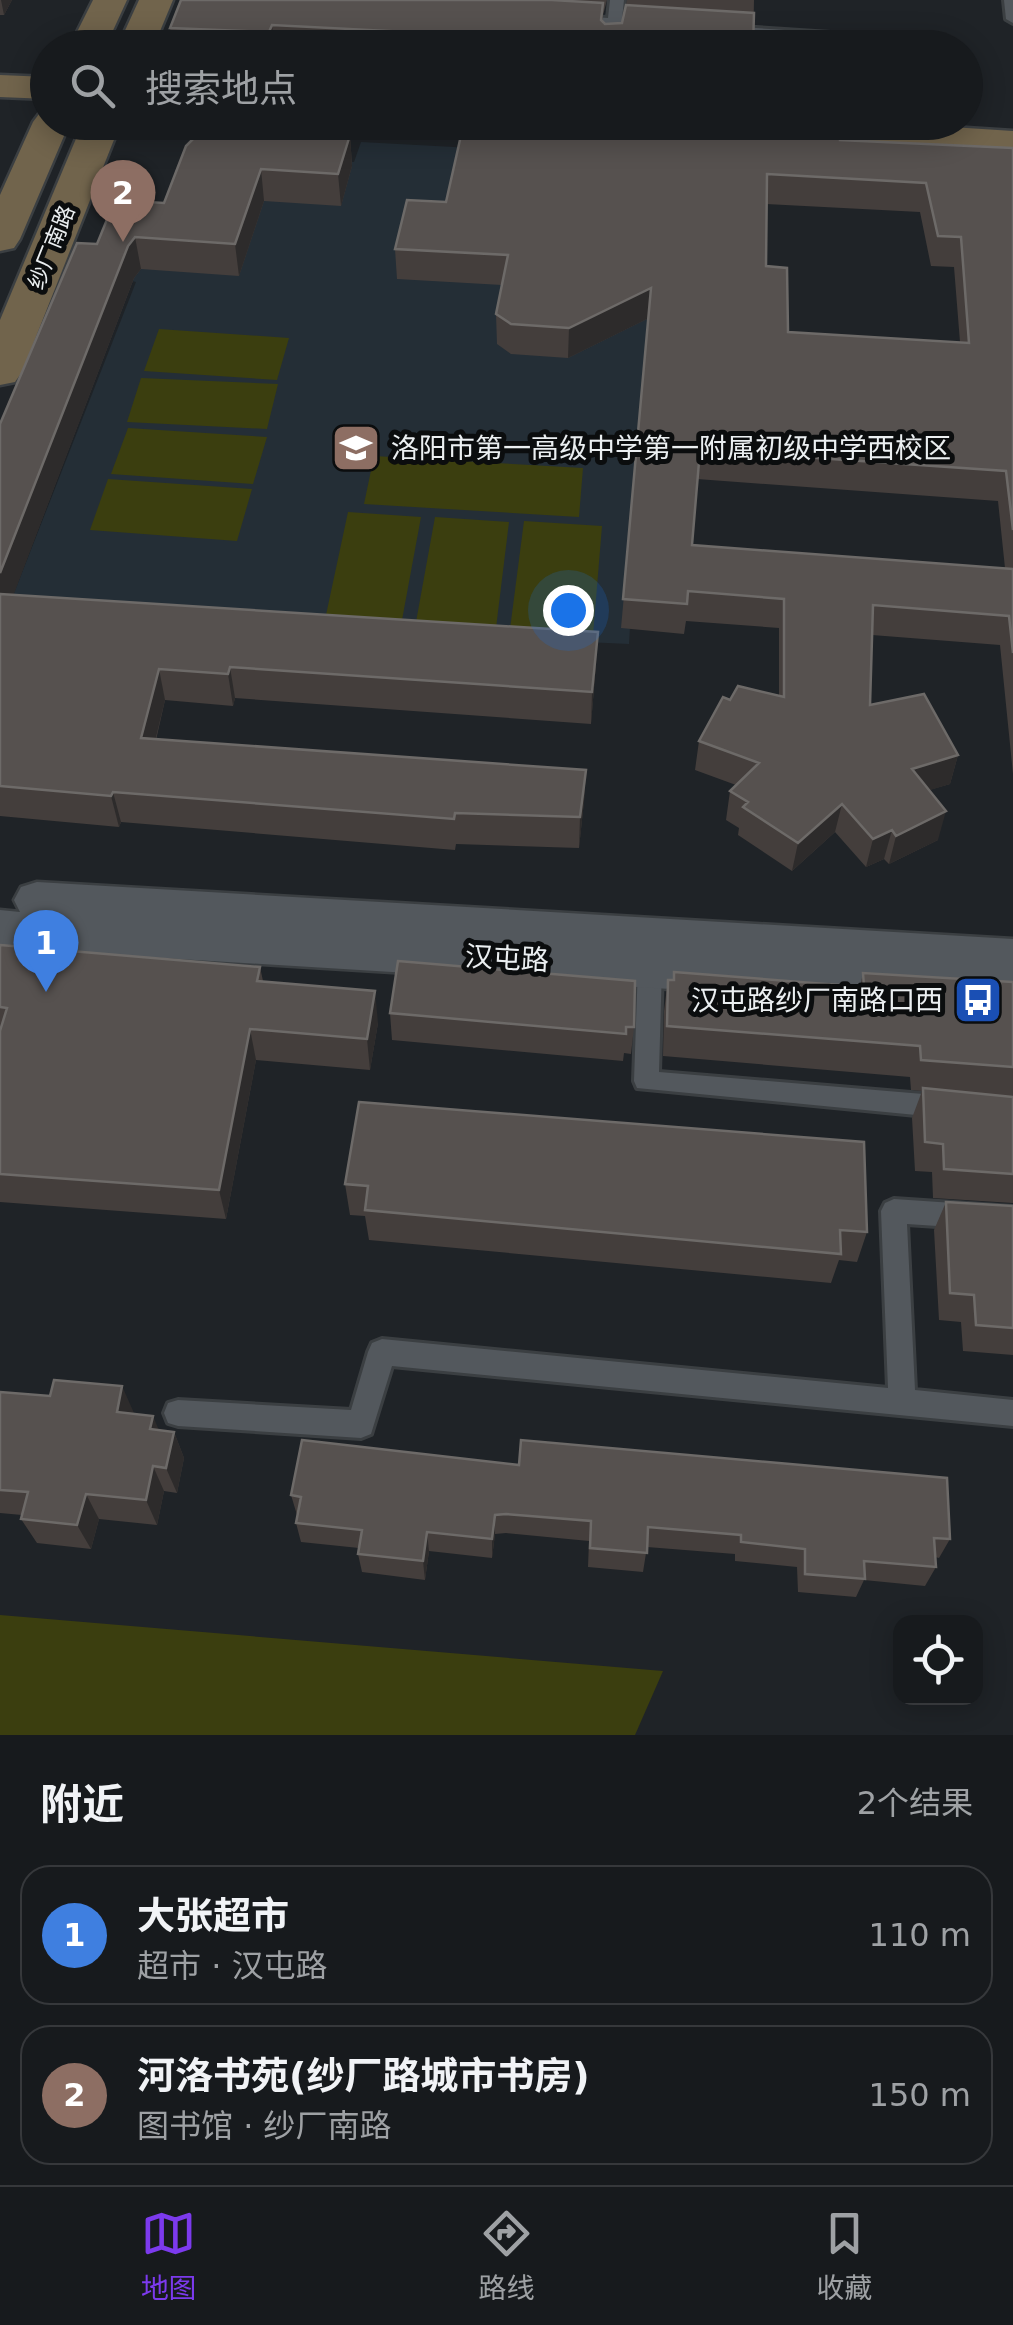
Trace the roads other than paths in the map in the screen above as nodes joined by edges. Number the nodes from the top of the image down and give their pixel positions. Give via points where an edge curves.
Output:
1 (110, 0) edge
2 (156, 0) edge
3 (616, 0) edge
4 (1010, 0) edge
5 (557, 19) edge
6 (1013, 19) edge
7 (614, 23) junction
8 (672, 26) edge
9 (710, 29) edge
10 (96, 30) edge
11 (143, 30) edge
12 (613, 30) edge
13 (725, 30) edge
14 (0, 70) edge
15 (30, 71) edge
16 (0, 86) edge
17 (30, 87) edge
18 (983, 125) edge
19 (1013, 127) edge
20 (44, 140) edge
21 (95, 140) edge
22 (979, 140) edge
23 (1013, 142) edge
24 (0, 240) edge
25 (0, 372) edge
26 (0, 898) edge
27 (0, 929) edge
28 (1013, 958) edge
29 (650, 966) junction
30 (1013, 990) edge
31 (974, 1110) edge
32 (1013, 1219) edge
33 (902, 1400) junction
34 (1013, 1412) edge
35 (178, 1413) dead end

1 - 10 main road
2 - 11 main road
3 - 7 lane
4 - 6 lane
5 - 7 lane
7 - 8 lane
7 - 12 lane
9 - 13 lane
14 - 15 main road
16 - 17 main road
18 - 19 main road
20 - 24 main road, 纱厂南路
21 - 25 main road, 纱厂南路
22 - 23 main road
26 - 28 street, 汉屯路
27 - 29 street, 汉屯路
29 - 30 street, 汉屯路
29 - 31 lane via 646,1081
32 - 33 lane via 894,1211
33 - 34 lane
33 - 35 lane via 382,1352 361,1424

